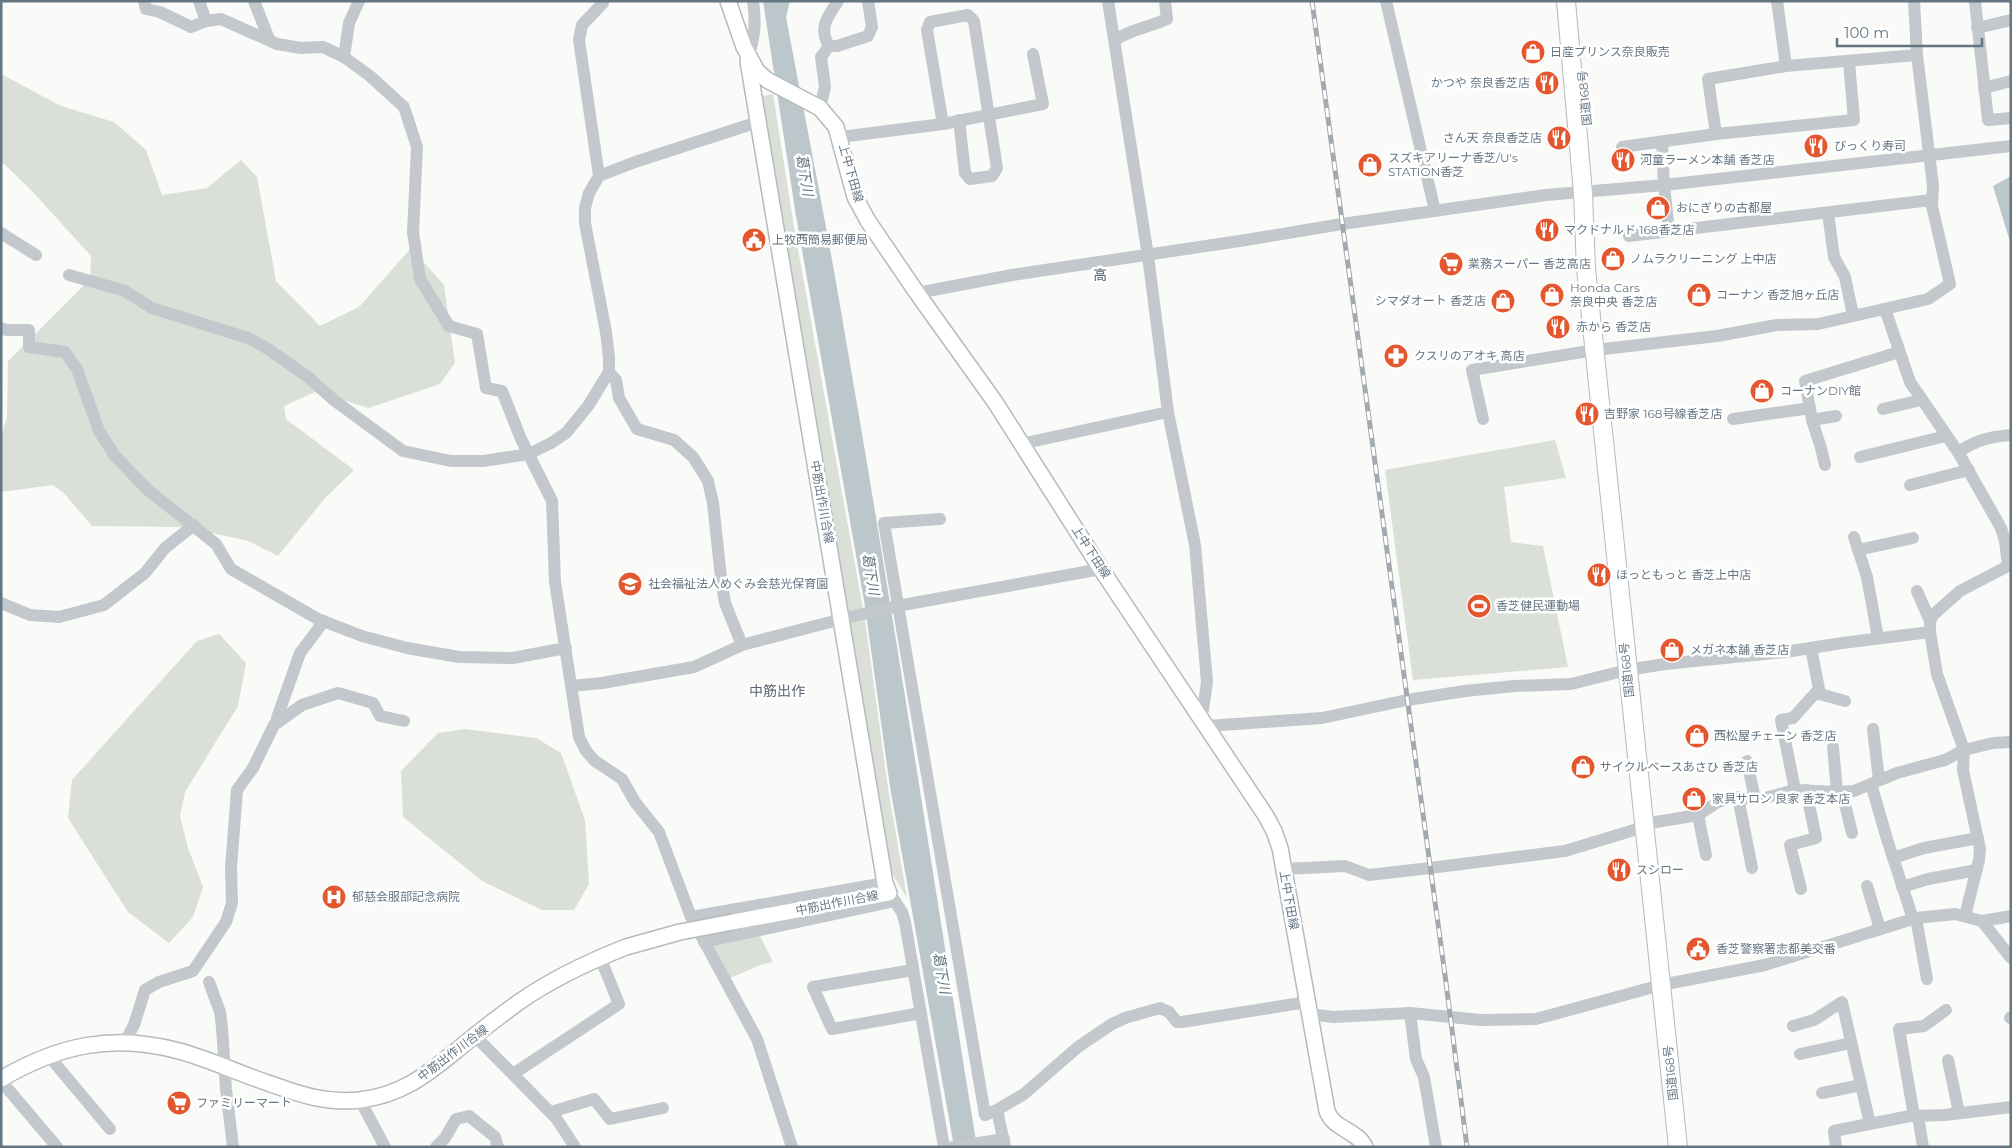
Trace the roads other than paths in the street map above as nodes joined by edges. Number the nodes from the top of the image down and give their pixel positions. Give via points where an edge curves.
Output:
1 (144, 1) edge
2 (199, 1) edge
3 (254, 1) edge
4 (360, 1) edge
5 (603, 1) edge
6 (728, 1) edge
7 (753, 1) edge
8 (838, 1) edge
9 (868, 1) edge
10 (1108, 1) edge
11 (1165, 1) edge
12 (1386, 1) edge
13 (1566, 1) edge
14 (1576, 1) edge
15 (1777, 1) edge
16 (1914, 1) edge
17 (1975, 1) edge
18 (2011, 20) edge
19 (206, 21) junction
20 (1977, 28) junction
21 (269, 39) junction
22 (1114, 40) junction
23 (829, 46) junction
24 (1033, 54) dead end
25 (1917, 55) junction
26 (344, 57) junction
27 (748, 57) junction
28 (1849, 62) junction
29 (1786, 66) junction
30 (2011, 81) edge
31 (1984, 88) junction
32 (820, 108) junction
33 (988, 115) junction
34 (2011, 118) edge
35 (959, 120) junction
36 (758, 122) junction
37 (943, 124) junction
38 (1716, 134) junction
39 (840, 137) junction
40 (1662, 142) junction
41 (1622, 146) dead end
42 (2011, 146) edge
43 (1929, 156) junction
44 (599, 176) junction
45 (1664, 185) junction
46 (1583, 193) junction
47 (1931, 200) junction
48 (1435, 211) junction
49 (1828, 213) junction
50 (1670, 231) junction
51 (1, 233) edge
52 (1629, 236) dead end
53 (36, 255) dead end
54 (1148, 256) junction
55 (69, 275) dead end
56 (917, 293) junction
57 (1885, 309) junction
58 (1853, 315) junction
59 (1, 328) edge
60 (1595, 350) junction
61 (1899, 352) junction
62 (609, 372) junction
63 (1921, 400) junction
64 (1883, 410) dead end
65 (1168, 412) junction
66 (1811, 414) junction
67 (1836, 416) dead end
68 (1483, 419) dead end
69 (1733, 419) dead end
70 (2011, 435) edge
71 (1946, 436) junction
72 (1022, 444) junction
73 (1958, 452) junction
74 (529, 454) junction
75 (1860, 457) dead end
76 (1824, 465) dead end
77 (1968, 470) junction
78 (1910, 485) dead end
79 (940, 519) dead end
80 (194, 525) junction
81 (2006, 528) edge
82 (1854, 537) dead end
83 (1913, 538) dead end
84 (1858, 550) junction
85 (1101, 569) junction
86 (1917, 591) dead end
87 (1, 603) edge
88 (896, 606) junction
89 (849, 618) junction
90 (324, 621) junction
91 (1930, 627) junction
92 (1878, 638) junction
93 (742, 645) junction
94 (566, 648) junction
95 (1811, 648) junction
96 (1627, 670) junction
97 (570, 686) junction
98 (1816, 693) junction
99 (1845, 701) dead end
100 (1203, 720) junction
101 (404, 721) dead end
102 (278, 722) junction
103 (1873, 729) dead end
104 (2011, 742) edge
105 (1833, 747) dead end
106 (1964, 750) junction
107 (1747, 761) dead end
108 (1875, 782) junction
109 (1800, 790) junction
110 (1839, 792) junction
111 (1738, 797) junction
112 (1755, 799) junction
113 (1698, 814) junction
114 (1644, 826) junction
115 (1852, 832) dead end
116 (1978, 838) junction
117 (1706, 855) dead end
118 (1893, 858) junction
119 (1752, 868) dead end
120 (1284, 869) junction
121 (1977, 870) junction
122 (1867, 886) dead end
123 (1902, 887) junction
124 (1801, 889) dead end
125 (890, 892) junction
126 (1965, 916) junction
127 (2011, 916) edge
128 (690, 918) junction
129 (1914, 919) junction
130 (1982, 921) junction
131 (1880, 928) junction
132 (704, 942) junction
133 (600, 958) junction
134 (2011, 958) edge
135 (913, 970) junction
136 (1926, 979) dead end
137 (209, 982) dead end
138 (1661, 985) junction
139 (1309, 1008) junction
140 (1946, 1010) dead end
141 (921, 1013) junction
142 (1410, 1013) junction
143 (1793, 1026) dead end
144 (475, 1036) junction
145 (125, 1042) junction
146 (1852, 1043) junction
147 (1800, 1054) dead end
148 (48, 1056) junction
149 (1948, 1060) dead end
150 (225, 1068) junction
151 (513, 1074) junction
152 (1, 1080) edge
153 (1861, 1085) junction
154 (1822, 1092) dead end
155 (360, 1100) junction
156 (2011, 1107) edge
157 (663, 1108) dead end
158 (997, 1110) junction
159 (551, 1112) junction
160 (1959, 1114) junction
161 (1916, 1116) junction
162 (1870, 1124) junction
163 (110, 1130) dead end
164 (1004, 1143) edge
165 (58, 1147) edge
166 (233, 1147) edge
167 (386, 1147) edge
168 (436, 1147) edge
169 (498, 1147) edge
170 (575, 1147) edge
171 (792, 1147) edge
172 (944, 1147) edge
173 (953, 1147) edge
174 (1365, 1147) edge
175 (1436, 1147) edge
176 (1678, 1147) edge
177 (1836, 1147) edge
178 (1923, 1147) edge

1 - 19 street via 146,9 191,27
2 - 19 street
3 - 21 street
4 - 26 street via 349,23
5 - 44 street via 582,25 578,40
6 - 27 main road, 上中下田線
7 - 27 street via 756,28
8 - 23 street via 825,22 825,40
9 - 23 street via 872,27 868,36
10 - 22 street
11 - 22 street via 1166,19
12 - 48 street
13 - 46 highway, 国道168号
14 - 46 highway, 国道168号 via 1592,172
15 - 29 street
16 - 25 street
17 - 20 street
18 - 20 street
19 - 21 street via 221,19
20 - 31 street
21 - 26 street via 277,44 301,48 323,47
22 - 54 street
23 - 32 street via 822,57 825,87
24 - 33 street via 1043,104
25 - 28 street
25 - 43 street
26 - 74 street via 404,107 417,147 413,232 420,279 449,326 477,334 486,388 502,391
27 - 32 main road, 上中下田線 via 767,80
27 - 36 main road, 中筋出作川合線
28 - 29 street
28 - 38 street via 1854,120
29 - 38 street via 1708,79
30 - 31 street
31 - 34 street via 1988,120
32 - 39 main road, 上中下田線 via 836,126
33 - 35 street
33 - 35 street via 997,168 992,176 970,179 965,173
33 - 37 street via 974,21 968,15 930,22 927,30
35 - 37 street
36 - 44 street
36 - 89 main road, 中筋出作川合線
37 - 39 street
38 - 40 street
39 - 56 main road, 上中下田線 via 861,208
40 - 41 street
40 - 45 street
42 - 43 street
43 - 45 street
43 - 47 street via 1934,191
44 - 62 street via 589,193 585,223 606,332
45 - 46 street
45 - 50 street
46 - 48 street
46 - 60 highway, 国道168号 via 1586,269
47 - 49 street
47 - 57 street via 1950,284 1928,299
48 - 54 street
49 - 50 street
49 - 58 street via 1834,257 1845,277
50 - 52 street
51 - 53 street
54 - 56 street via 1012,275
54 - 65 street
55 - 74 street via 126,291 152,308 248,338 308,376 335,401 403,451 450,461 483,461
56 - 72 main road, 上中下田線
57 - 58 street
57 - 61 street
58 - 60 street via 1818,324 1777,325 1718,336
59 - 80 street via 29,330 29,347 65,352 77,369 99,431 115,456 148,490
60 - 68 street via 1472,370
60 - 96 highway, 国道168号
61 - 63 street
61 - 66 street via 1805,381
62 - 74 street via 566,433
62 - 93 street via 616,380 619,398 637,429 674,440 692,457 708,481 720,578
63 - 64 street
63 - 71 street
65 - 72 street
65 - 100 street via 1195,545 1207,682
66 - 67 street
66 - 69 street
66 - 76 street
70 - 73 street via 1985,438
71 - 73 street
71 - 75 street
72 - 85 main road, 上中下田線
73 - 77 street
74 - 94 street via 552,501 555,582
77 - 78 street
77 - 81 street
79 - 88 street via 884,523
80 - 87 street via 165,548 145,573 104,605 59,617 30,615
80 - 90 street via 216,544 231,569
81 - 91 street via 2008,566 1960,591 1932,615
82 - 84 street
83 - 84 street
84 - 92 street via 1867,577
85 - 88 street
85 - 100 main road, 上中下田線
86 - 91 street
88 - 89 street
88 - 158 street via 985,1115
89 - 93 street
89 - 125 main road, 中筋出作川合線
90 - 94 street via 362,636 459,657 513,658
90 - 102 street via 300,653
91 - 92 street
91 - 106 street via 1940,686
92 - 95 street
93 - 97 street via 694,666
94 - 97 street
95 - 96 street
95 - 98 street via 1819,688
96 - 100 street via 1571,684 1455,692 1322,718
96 - 114 highway, 国道168号
97 - 128 street via 579,737 586,751 622,779 635,802 659,832
98 - 99 street
98 - 109 street via 1793,718 1782,720
100 - 120 main road, 上中下田線 via 1266,816 1274,831
101 - 102 street via 380,716 373,703 338,693 302,705
102 - 145 street via 237,790 231,868 232,903 226,922 193,971 145,990
103 - 108 street
104 - 106 street via 1993,742
105 - 110 street
106 - 108 street via 1945,760
106 - 116 street via 1963,770
107 - 112 street
108 - 110 street via 1854,791
108 - 118 street
109 - 110 street
109 - 112 street
109 - 124 street via 1816,838 1790,845
110 - 115 street
111 - 112 street
111 - 113 street via 1726,798
111 - 119 street
113 - 114 street
113 - 117 street
114 - 120 street via 1565,851 1430,868 1368,875 1345,866
114 - 138 highway, 国道168号
116 - 118 street via 1924,848
116 - 121 street
118 - 123 street
120 - 139 main road, 上中下田線
121 - 123 street
121 - 126 street
122 - 131 street
123 - 129 street
125 - 128 street
125 - 132 street
125 - 133 main road, 中筋出作川合線, bridge via 662,936
125 - 135 street via 905,922
126 - 129 street via 1945,914
126 - 130 street
127 - 130 street
128 - 132 street
129 - 131 street
129 - 136 street
130 - 134 street
131 - 138 street via 1765,964
132 - 171 street via 757,1039
133 - 144 main road, 中筋出作川合線 via 542,987
133 - 151 street via 619,1004
135 - 141 street
135 - 141 street via 813,987 832,1029
137 - 150 street via 220,1012
138 - 142 street via 1536,1019 1481,1020
138 - 176 highway, 国道168号
139 - 142 street via 1333,1017
139 - 158 street via 1177,1022 1169,1012 1160,1008 1125,1018 1090,1038 1040,1082
139 - 174 main road, 上中下田線 via 1329,1117 1358,1137
140 - 161 street via 1924,1026 1899,1030
141 - 172 street
142 - 175 street via 1416,1059 1424,1077
143 - 146 street via 1814,1020 1842,1002
144 - 151 street
144 - 155 main road, 中筋出作川合線 via 409,1086
145 - 148 main road, 中筋出作川合線 via 83,1045
145 - 150 main road, 中筋出作川合線 via 180,1051
146 - 147 street
146 - 153 street
148 - 152 main road, 中筋出作川合線
148 - 163 street
149 - 160 street
150 - 155 main road, 中筋出作川合線 via 302,1096 337,1101
150 - 166 street
151 - 159 street
152 - 165 street
153 - 154 street
153 - 162 street
155 - 167 street
156 - 160 street
157 - 159 street via 610,1120 594,1099
158 - 164 street
159 - 170 street
160 - 161 street
161 - 162 street
161 - 178 street
162 - 177 street via 1834,1131
164 - 173 street
168 - 169 street via 446,1138 456,1119 469,1116 495,1136

